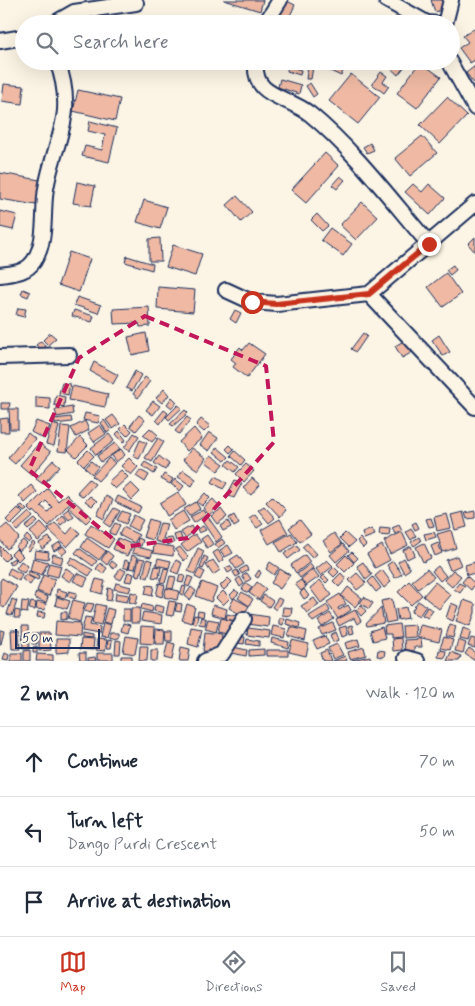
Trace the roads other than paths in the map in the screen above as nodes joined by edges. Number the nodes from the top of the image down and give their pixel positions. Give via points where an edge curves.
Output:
1 (280, 0) edge
2 (386, 0) edge
3 (451, 0) edge
4 (136, 3) dead end
5 (69, 15) edge
6 (271, 15) edge
7 (413, 15) edge
8 (447, 15) edge
9 (15, 38) edge
10 (0, 41) edge
11 (61, 70) edge
12 (257, 70) edge
13 (454, 70) edge
14 (475, 108) edge
15 (475, 204) edge
16 (429, 244) junction
17 (0, 275) edge
18 (226, 290) dead end
19 (369, 294) junction
20 (69, 355) dead end
21 (0, 357) edge
22 (475, 408) edge
23 (244, 619) dead end
24 (205, 661) edge

1 - 6 street
2 - 7 street
3 - 8 street
4 - 5 street
9 - 10 street
11 - 17 street via 65,109 45,195 44,228 39,248 33,262 20,272
12 - 16 street via 259,84 265,91 297,104 323,126
13 - 14 street
15 - 16 street
16 - 19 street
18 - 19 street via 252,302 276,304
19 - 22 street
20 - 21 street
23 - 24 street via 222,654

